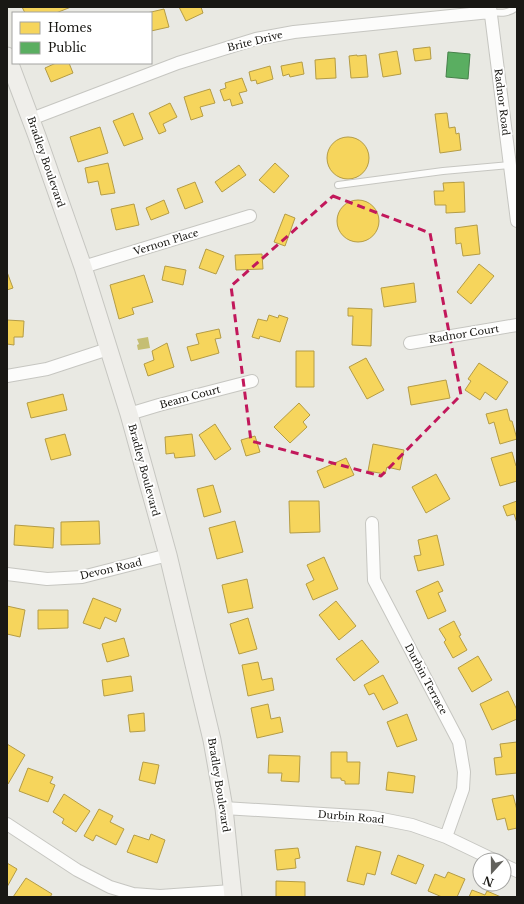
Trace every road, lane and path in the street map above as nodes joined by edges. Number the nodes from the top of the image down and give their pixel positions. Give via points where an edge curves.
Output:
1 (517, 7) edge
2 (490, 9) edge
3 (7, 56) edge
4 (31, 119) junction
5 (510, 165) junction
6 (338, 185) dead end
7 (250, 216) dead end
8 (517, 221) edge
9 (83, 268) junction
10 (517, 325) edge
11 (410, 343) dead end
12 (108, 349) junction
13 (7, 376) edge
14 (252, 381) dead end
15 (129, 414) junction
16 (372, 523) dead end
17 (168, 555) junction
18 (7, 574) edge
19 (224, 808) junction
20 (7, 824) edge
21 (446, 837) junction
22 (477, 852) edge
23 (233, 894) edge
24 (177, 896) edge

1 - 2 lane via 504,13
2 - 4 street, Brite Drive via 294,32 256,39 178,63
2 - 5 street, Radnor Road
3 - 4 main road, Bradley Boulevard
4 - 9 main road, Bradley Boulevard
5 - 6 lane
5 - 8 street, Radnor Road
7 - 9 street, Vernon Place
9 - 12 main road, Bradley Boulevard
10 - 11 street, Radnor Court
12 - 13 street via 46,369
12 - 15 main road, Bradley Boulevard
14 - 15 street, Beam Court
15 - 17 main road, Bradley Boulevard
16 - 21 street, Durbin Terrace via 374,580 459,742 464,772 463,789
17 - 18 street, Devon Road via 82,577 47,578
17 - 19 main road, Bradley Boulevard via 212,740
19 - 21 street, Durbin Road via 372,817 412,825
19 - 23 main road, Bradley Boulevard
20 - 24 street via 77,870 110,887 133,894
21 - 22 street, Durbin Road
23 - 24 street

